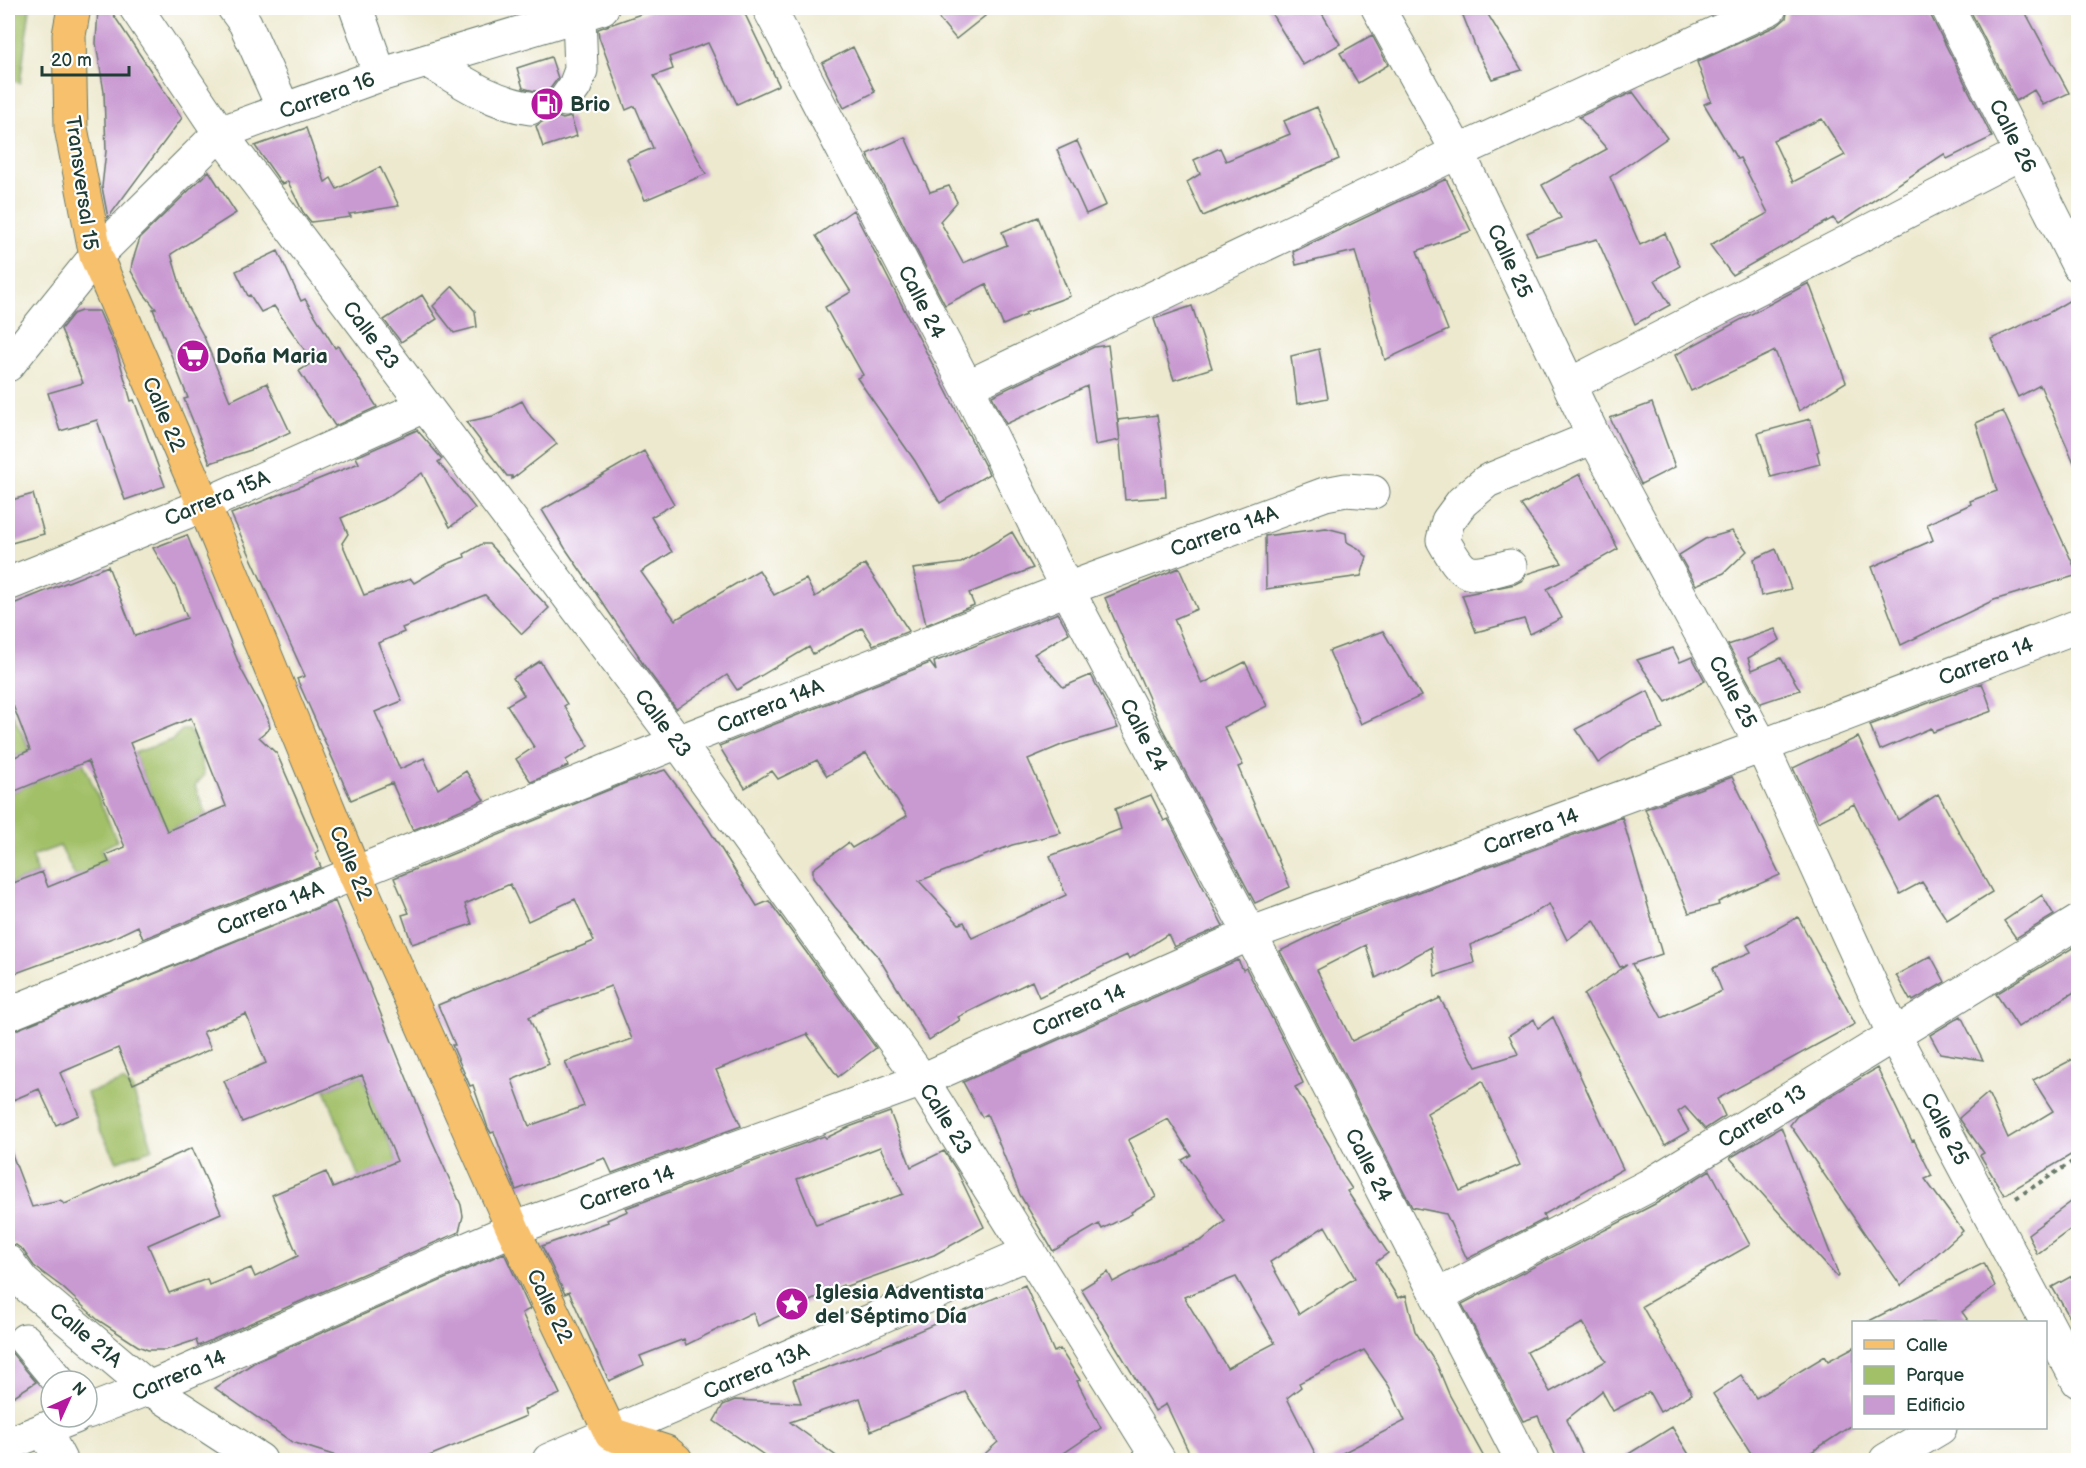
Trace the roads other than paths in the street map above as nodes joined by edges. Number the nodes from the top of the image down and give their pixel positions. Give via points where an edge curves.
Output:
1 (74, 8) edge
2 (136, 8) edge
3 (234, 8) edge
4 (356, 8) edge
5 (769, 8) edge
6 (1378, 8) edge
7 (1770, 8) edge
8 (1948, 8) edge
9 (591, 11) edge
10 (428, 61) junction
11 (380, 75) junction
12 (565, 99) dead end
13 (530, 108) dead end
14 (284, 110) junction
15 (220, 133) junction
16 (1458, 152) junction
17 (2021, 153) junction
18 (96, 256) junction
19 (2079, 265) edge
20 (8, 365) edge
21 (1569, 385) junction
22 (967, 387) junction
23 (424, 406) junction
24 (1594, 437) junction
25 (1373, 492) dead end
26 (204, 506) junction
27 (1510, 566) dead end
28 (8, 584) edge
29 (1067, 589) junction
30 (2079, 626) edge
31 (678, 742) junction
32 (1762, 746) junction
33 (355, 874) junction
34 (2079, 922) edge
35 (1250, 934) junction
36 (8, 1014) edge
37 (1894, 1035) junction
38 (922, 1080) junction
39 (513, 1229) junction
40 (1030, 1252) junction
41 (13, 1276) edge
42 (1437, 1296) junction
43 (63, 1315) junction
44 (2046, 1321) edge
45 (2047, 1322) edge
46 (2063, 1353) edge
47 (48, 1369) edge
48 (2079, 1382) edge
49 (149, 1388) junction
50 (99, 1407) edge
51 (44, 1429) joint
52 (1938, 1429) edge
53 (9, 1439) edge
54 (618, 1447) edge
55 (1150, 1457) edge
56 (60, 1461) edge
57 (260, 1461) edge
58 (549, 1461) edge
59 (676, 1461) edge
60 (1522, 1461) edge
61 (1886, 1461) edge

1 - 18 main road, Transversal 15 via 69,35 70,128
2 - 15 street, Calle 23
3 - 14 street via 245,23
4 - 11 street
5 - 22 street, Calle 24
6 - 16 street, Calle 25
7 - 16 street
8 - 17 street, Calle 26
9 - 10 street, Carrera 16
9 - 12 street via 581,70
10 - 11 street, Carrera 16
10 - 13 street via 484,94
11 - 14 street, Carrera 16
14 - 15 street, Carrera 16
15 - 18 street, Carrera 16
15 - 23 street, Calle 23
16 - 21 street, Calle 25
16 - 22 street
17 - 19 street, Calle 26
17 - 21 street
18 - 20 street, Transversal 15
18 - 26 main road, Calle 22
21 - 24 street, Calle 25
22 - 29 street, Calle 24
23 - 26 street, Carrera 15A
23 - 31 street, Calle 23
24 - 27 street via 1487,481 1448,520 1443,540 1458,565 1468,573 1481,574
24 - 32 street, Calle 25
25 - 29 street, Carrera 14A via 1346,490 1325,494
26 - 28 street, Carrera 15A
26 - 33 main road, Calle 22
29 - 31 street, Carrera 14A
29 - 35 street, Calle 24
30 - 32 street, Carrera 14
31 - 33 street, Carrera 14A
31 - 38 street, Calle 23
32 - 35 street, Carrera 14
32 - 37 street, Calle 25
33 - 36 street, Carrera 14A
33 - 39 main road, Calle 22
34 - 37 street, Carrera 13
35 - 38 street, Carrera 14
35 - 42 street, Calle 24
37 - 42 street, Carrera 13 via 1648,1186
37 - 44 street, Calle 25
38 - 39 street, Carrera 14
38 - 40 street, Calle 23
39 - 49 street, Carrera 14
39 - 54 main road, Calle 22
40 - 54 street, Carrera 13A
40 - 55 street, Calle 23
41 - 43 street, Calle 21A
42 - 60 street, Calle 24
43 - 47 street via 23,1341
43 - 49 street, Calle 21A
45 - 46 street, Calle 25
46 - 48 street, Calle 25
49 - 50 street, Carrera 14
49 - 57 street, Calle 21A
51 - 53 street
51 - 56 street
52 - 61 street
54 - 58 street, Carrera 13A
54 - 59 main road via 666,1452

